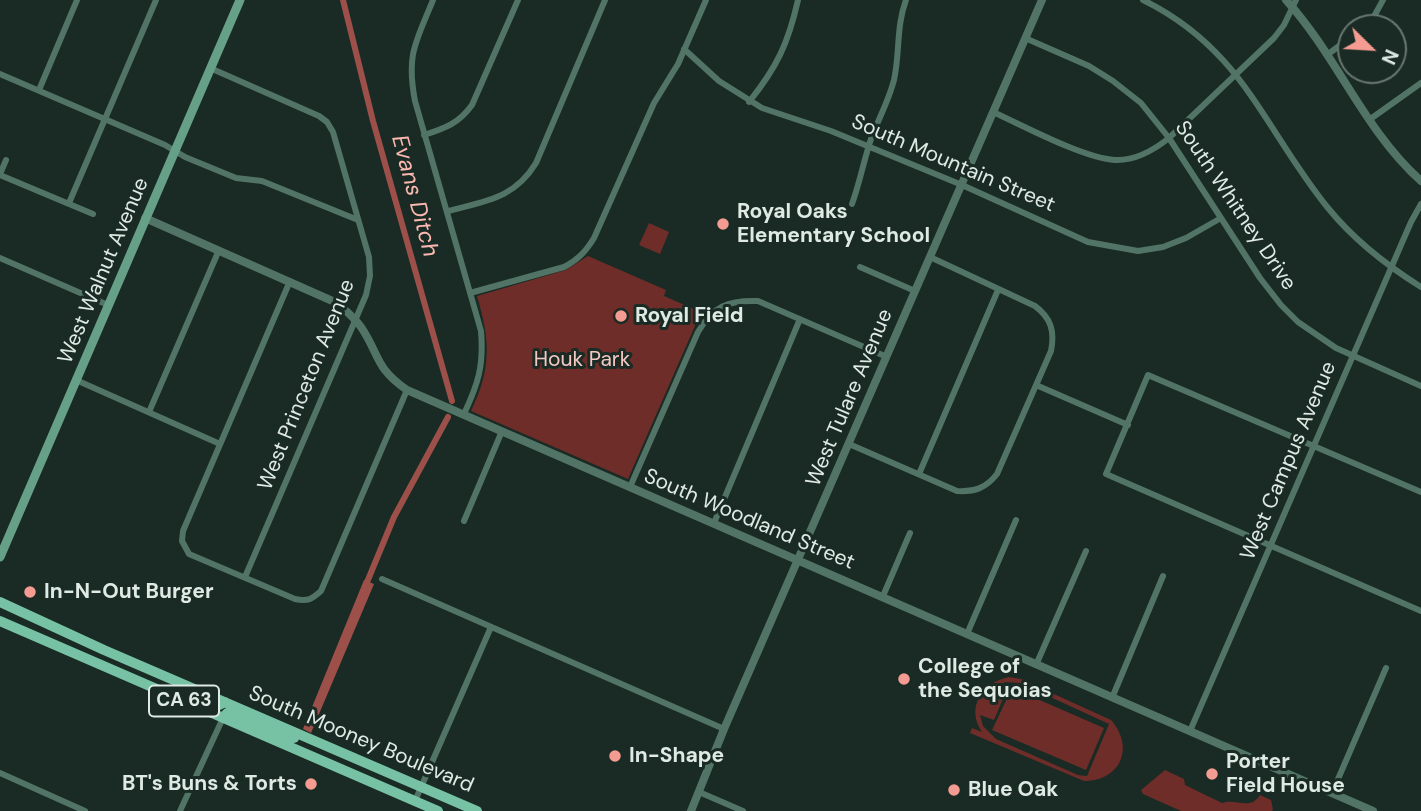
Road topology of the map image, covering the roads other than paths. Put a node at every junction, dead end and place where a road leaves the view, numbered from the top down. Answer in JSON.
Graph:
{"nodes":[{"id":1,"x":78,"y":0,"type":"edge"},
{"id":2,"x":156,"y":0,"type":"edge"},
{"id":3,"x":240,"y":0,"type":"edge"},
{"id":4,"x":433,"y":0,"type":"edge"},
{"id":5,"x":518,"y":0,"type":"edge"},
{"id":6,"x":605,"y":0,"type":"edge"},
{"id":7,"x":706,"y":0,"type":"edge"},
{"id":8,"x":798,"y":0,"type":"edge"},
{"id":9,"x":905,"y":0,"type":"edge"},
{"id":10,"x":1042,"y":0,"type":"edge"},
{"id":11,"x":1143,"y":0,"type":"edge"},
{"id":12,"x":1286,"y":0,"type":"edge"},
{"id":13,"x":1294,"y":4,"type":"edge"},
{"id":14,"x":1025,"y":38,"type":"junction"},
{"id":15,"x":1337,"y":48,"type":"edge"},
{"id":16,"x":684,"y":49,"type":"junction"},
{"id":17,"x":1327,"y":55,"type":"junction"},
{"id":18,"x":211,"y":68,"type":"junction"},
{"id":19,"x":0,"y":74,"type":"edge"},
{"id":20,"x":1236,"y":74,"type":"junction"},
{"id":21,"x":1421,"y":83,"type":"edge"},
{"id":22,"x":39,"y":90,"type":"junction"},
{"id":23,"x":749,"y":102,"type":"junction"},
{"id":24,"x":993,"y":112,"type":"junction"},
{"id":25,"x":105,"y":118,"type":"junction"},
{"id":26,"x":1368,"y":120,"type":"junction"},
{"id":27,"x":424,"y":135,"type":"junction"},
{"id":28,"x":1169,"y":138,"type":"junction"},
{"id":29,"x":869,"y":146,"type":"junction"},
{"id":30,"x":174,"y":151,"type":"junction"},
{"id":31,"x":6,"y":160,"type":"dead end"},
{"id":32,"x":0,"y":174,"type":"edge"},
{"id":33,"x":1421,"y":181,"type":"edge"},
{"id":34,"x":962,"y":185,"type":"junction"},
{"id":35,"x":69,"y":204,"type":"junction"},
{"id":36,"x":852,"y":204,"type":"dead end"},
{"id":37,"x":1421,"y":204,"type":"edge"},
{"id":38,"x":448,"y":211,"type":"junction"},
{"id":39,"x":93,"y":214,"type":"dead end"},
{"id":40,"x":145,"y":218,"type":"junction"},
{"id":41,"x":1221,"y":218,"type":"junction"},
{"id":42,"x":358,"y":220,"type":"junction"},
{"id":43,"x":219,"y":250,"type":"junction"},
{"id":44,"x":930,"y":257,"type":"junction"},
{"id":45,"x":0,"y":258,"type":"edge"},
{"id":46,"x":860,"y":267,"type":"dead end"},
{"id":47,"x":1391,"y":268,"type":"junction"},
{"id":48,"x":289,"y":281,"type":"junction"},
{"id":49,"x":1421,"y":287,"type":"edge"},
{"id":50,"x":998,"y":290,"type":"junction"},
{"id":51,"x":915,"y":291,"type":"junction"},
{"id":52,"x":470,"y":293,"type":"junction"},
{"id":53,"x":108,"y":305,"type":"junction"},
{"id":54,"x":800,"y":319,"type":"junction"},
{"id":55,"x":356,"y":320,"type":"junction"},
{"id":56,"x":1353,"y":356,"type":"junction"},
{"id":57,"x":887,"y":357,"type":"junction"},
{"id":58,"x":76,"y":380,"type":"junction"},
{"id":59,"x":1036,"y":385,"type":"junction"},
{"id":60,"x":1421,"y":386,"type":"edge"},
{"id":61,"x":407,"y":390,"type":"junction"},
{"id":62,"x":149,"y":412,"type":"junction"},
{"id":63,"x":464,"y":414,"type":"junction"},
{"id":64,"x":1128,"y":425,"type":"junction"},
{"id":65,"x":502,"y":431,"type":"junction"},
{"id":66,"x":220,"y":444,"type":"junction"},
{"id":67,"x":849,"y":444,"type":"junction"},
{"id":68,"x":1314,"y":446,"type":"junction"},
{"id":69,"x":919,"y":474,"type":"junction"},
{"id":70,"x":630,"y":487,"type":"junction"},
{"id":71,"x":1421,"y":492,"type":"edge"},
{"id":72,"x":1016,"y":520,"type":"dead end"},
{"id":73,"x":464,"y":521,"type":"dead end"},
{"id":74,"x":714,"y":523,"type":"junction"},
{"id":75,"x":910,"y":533,"type":"dead end"},
{"id":76,"x":1271,"y":546,"type":"junction"},
{"id":77,"x":1086,"y":551,"type":"dead end"},
{"id":78,"x":0,"y":557,"type":"edge"},
{"id":79,"x":799,"y":560,"type":"junction"},
{"id":80,"x":1163,"y":576,"type":"dead end"},
{"id":81,"x":245,"y":578,"type":"junction"},
{"id":82,"x":382,"y":579,"type":"dead end"},
{"id":83,"x":883,"y":597,"type":"junction"},
{"id":84,"x":0,"y":602,"type":"edge"},
{"id":85,"x":1421,"y":611,"type":"edge"},
{"id":86,"x":0,"y":621,"type":"edge"},
{"id":87,"x":491,"y":627,"type":"junction"},
{"id":88,"x":967,"y":634,"type":"junction"},
{"id":89,"x":1037,"y":665,"type":"junction"},
{"id":90,"x":1386,"y":668,"type":"dead end"},
{"id":91,"x":125,"y":675,"type":"junction"},
{"id":92,"x":1112,"y":698,"type":"junction"},
{"id":93,"x":225,"y":702,"type":"junction"},
{"id":94,"x":223,"y":718,"type":"junction"},
{"id":95,"x":724,"y":729,"type":"junction"},
{"id":96,"x":1190,"y":731,"type":"junction"},
{"id":97,"x":335,"y":750,"type":"junction"},
{"id":98,"x":0,"y":774,"type":"edge"},
{"id":99,"x":421,"y":787,"type":"junction"},
{"id":100,"x":699,"y":792,"type":"junction"},
{"id":101,"x":1332,"y":793,"type":"junction"},
{"id":102,"x":415,"y":801,"type":"junction"},
{"id":103,"x":85,"y":811,"type":"edge"},
{"id":104,"x":180,"y":811,"type":"edge"},
{"id":105,"x":438,"y":811,"type":"edge"},
{"id":106,"x":477,"y":811,"type":"edge"},
{"id":107,"x":691,"y":811,"type":"edge"},
{"id":108,"x":743,"y":811,"type":"edge"},
{"id":109,"x":1373,"y":811,"type":"edge"}],
"edges":[{"from":1,"to":22,"type":"street"},
{"from":2,"to":25,"type":"street"},
{"from":3,"to":18,"type":"main road","name":"West Walnut Avenue"},
{"from":4,"to":27,"type":"street"},
{"from":5,"to":27,"type":"street"},
{"from":6,"to":38,"type":"street"},
{"from":7,"to":16,"type":"street"},
{"from":8,"to":23,"type":"street"},
{"from":9,"to":29,"type":"street"},
{"from":10,"to":14,"type":"street","name":"West Tulare Avenue"},
{"from":11,"to":20,"type":"street"},
{"from":12,"to":13,"type":"street"},
{"from":13,"to":17,"type":"street"},
{"from":13,"to":20,"type":"street"},
{"from":14,"to":24,"type":"street","name":"West Tulare Avenue"},
{"from":14,"to":28,"type":"street","name":"South Whitney Drive"},
{"from":15,"to":17,"type":"street"},
{"from":16,"to":23,"type":"street","name":"South Mountain Street"},
{"from":16,"to":52,"type":"street"},
{"from":17,"to":26,"type":"street"},
{"from":18,"to":30,"type":"main road","name":"West Walnut Avenue"},
{"from":18,"to":42,"type":"street","name":"West Princeton Avenue"},
{"from":19,"to":22,"type":"street"},
{"from":20,"to":28,"type":"street"},
{"from":20,"to":47,"type":"street"},
{"from":21,"to":26,"type":"street"},
{"from":22,"to":25,"type":"street"},
{"from":23,"to":29,"type":"street","name":"South Mountain Street"},
{"from":24,"to":28,"type":"street"},
{"from":24,"to":34,"type":"street","name":"West Tulare Avenue"},
{"from":25,"to":30,"type":"street"},
{"from":25,"to":35,"type":"street"},
{"from":26,"to":33,"type":"street"},
{"from":27,"to":38,"type":"street"},
{"from":28,"to":41,"type":"street","name":"South Whitney Drive"},
{"from":29,"to":34,"type":"street","name":"South Mountain Street"},
{"from":29,"to":36,"type":"street"},
{"from":30,"to":40,"type":"main road","name":"West Walnut Avenue"},
{"from":30,"to":42,"type":"street"},
{"from":31,"to":32,"type":"street"},
{"from":32,"to":35,"type":"street"},
{"from":34,"to":41,"type":"street","name":"South Mountain Street"},
{"from":34,"to":44,"type":"street","name":"West Tulare Avenue"},
{"from":35,"to":39,"type":"street"},
{"from":37,"to":47,"type":"street","name":"West Campus Avenue"},
{"from":38,"to":52,"type":"street"},
{"from":40,"to":43,"type":"street","name":"South Woodland Street"},
{"from":40,"to":53,"type":"main road","name":"West Walnut Avenue"},
{"from":41,"to":56,"type":"street","name":"South Whitney Drive"},
{"from":42,"to":55,"type":"street","name":"West Princeton Avenue"},
{"from":43,"to":48,"type":"street","name":"South Woodland Street"},
{"from":43,"to":62,"type":"street"},
{"from":44,"to":50,"type":"street"},
{"from":44,"to":51,"type":"street","name":"West Tulare Avenue"},
{"from":45,"to":53,"type":"street"},
{"from":46,"to":51,"type":"street"},
{"from":47,"to":49,"type":"street"},
{"from":47,"to":56,"type":"street","name":"West Campus Avenue"},
{"from":48,"to":55,"type":"street","name":"South Woodland Street"},
{"from":48,"to":66,"type":"street"},
{"from":50,"to":59,"type":"street"},
{"from":50,"to":69,"type":"street"},
{"from":51,"to":57,"type":"street","name":"West Tulare Avenue"},
{"from":52,"to":63,"type":"street"},
{"from":53,"to":58,"type":"main road","name":"West Walnut Avenue"},
{"from":54,"to":57,"type":"street"},
{"from":54,"to":70,"type":"street"},
{"from":54,"to":74,"type":"street"},
{"from":55,"to":61,"type":"street","name":"South Woodland Street"},
{"from":55,"to":81,"type":"street","name":"West Princeton Avenue"},
{"from":56,"to":60,"type":"street","name":"South Whitney Drive"},
{"from":56,"to":68,"type":"street","name":"West Campus Avenue"},
{"from":57,"to":67,"type":"street","name":"West Tulare Avenue"},
{"from":58,"to":62,"type":"street"},
{"from":58,"to":78,"type":"main road","name":"West Walnut Avenue"},
{"from":59,"to":64,"type":"street"},
{"from":59,"to":69,"type":"street"},
{"from":61,"to":63,"type":"street","name":"South Woodland Street"},
{"from":61,"to":81,"type":"street"},
{"from":62,"to":66,"type":"street"},
{"from":63,"to":65,"type":"street","name":"South Woodland Street"},
{"from":64,"to":68,"type":"street"},
{"from":64,"to":76,"type":"street"},
{"from":65,"to":70,"type":"street","name":"South Woodland Street"},
{"from":65,"to":73,"type":"street"},
{"from":66,"to":81,"type":"street"},
{"from":67,"to":69,"type":"street"},
{"from":67,"to":79,"type":"street","name":"West Tulare Avenue"},
{"from":68,"to":71,"type":"street"},
{"from":68,"to":76,"type":"street","name":"West Campus Avenue"},
{"from":70,"to":74,"type":"street","name":"South Woodland Street"},
{"from":72,"to":88,"type":"street"},
{"from":74,"to":79,"type":"street","name":"South Woodland Street"},
{"from":75,"to":83,"type":"street"},
{"from":76,"to":85,"type":"street"},
{"from":76,"to":96,"type":"street","name":"West Campus Avenue"},
{"from":77,"to":89,"type":"street"},
{"from":79,"to":83,"type":"street","name":"South Woodland Street"},
{"from":79,"to":95,"type":"street","name":"West Tulare Avenue"},
{"from":80,"to":92,"type":"street"},
{"from":82,"to":87,"type":"street"},
{"from":83,"to":88,"type":"street","name":"South Woodland Street"},
{"from":84,"to":93,"type":"main road","name":"South Mooney Boulevard","number":"CA 63"},
{"from":86,"to":91,"type":"main road","name":"South Mooney Boulevard","number":"CA 63"},
{"from":87,"to":95,"type":"street"},
{"from":87,"to":99,"type":"street"},
{"from":88,"to":89,"type":"street","name":"South Woodland Street"},
{"from":89,"to":92,"type":"street","name":"South Woodland Street"},
{"from":90,"to":101,"type":"street"},
{"from":91,"to":93,"type":"main road"},
{"from":91,"to":94,"type":"main road","name":"South Mooney Boulevard","number":"CA 63"},
{"from":92,"to":96,"type":"street","name":"South Woodland Street"},
{"from":93,"to":97,"type":"main road","name":"South Mooney Boulevard","number":"CA 63"},
{"from":94,"to":97,"type":"main road"},
{"from":94,"to":102,"type":"main road","name":"South Mooney Boulevard","number":"CA 63"},
{"from":94,"to":104,"type":"street"},
{"from":95,"to":100,"type":"street","name":"West Tulare Avenue"},
{"from":96,"to":101,"type":"street","name":"South Woodland Street"},
{"from":97,"to":99,"type":"main road","name":"South Mooney Boulevard","number":"CA 63"},
{"from":98,"to":103,"type":"street"},
{"from":99,"to":102,"type":"street"},
{"from":99,"to":106,"type":"main road","name":"South Mooney Boulevard","number":"CA 63"},
{"from":100,"to":107,"type":"street","name":"West Tulare Avenue"},
{"from":100,"to":108,"type":"street"},
{"from":101,"to":109,"type":"street","name":"South Woodland Street"},
{"from":102,"to":105,"type":"main road","name":"South Mooney Boulevard","number":"CA 63"}]}
